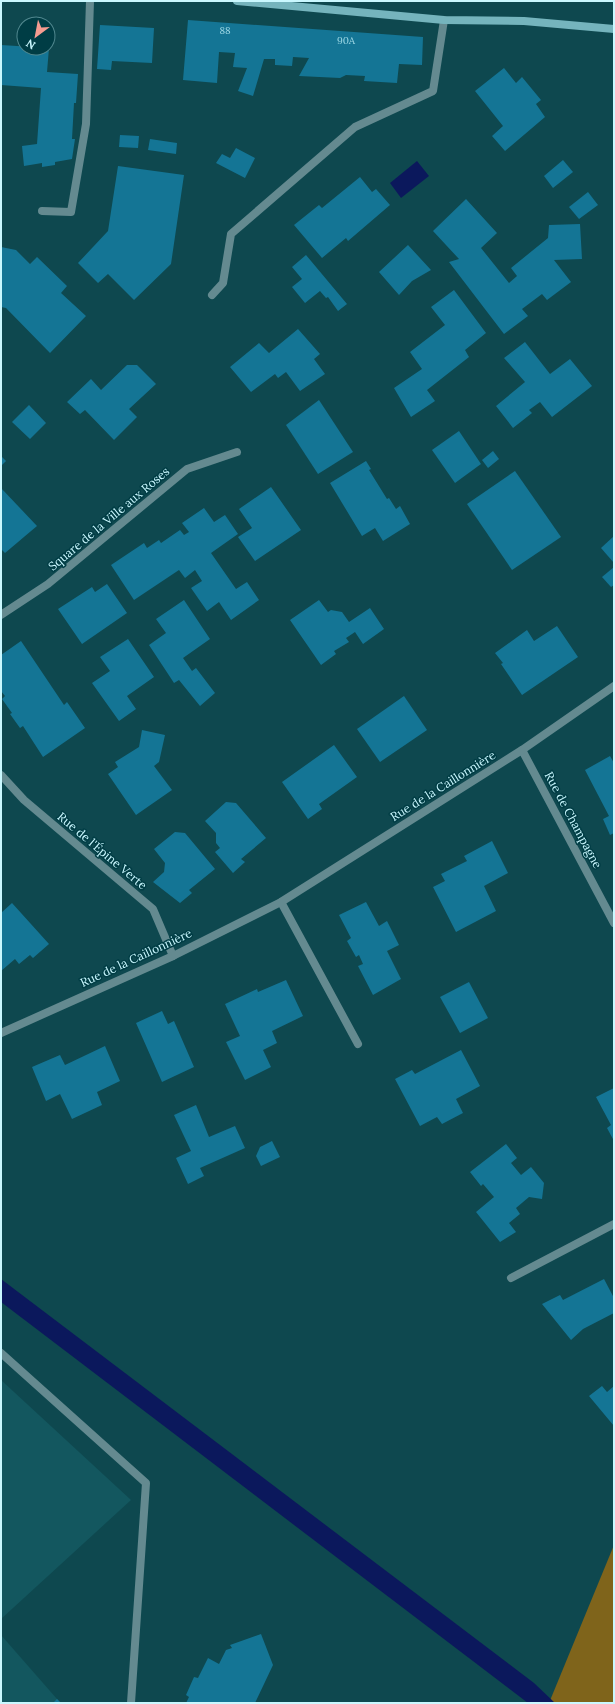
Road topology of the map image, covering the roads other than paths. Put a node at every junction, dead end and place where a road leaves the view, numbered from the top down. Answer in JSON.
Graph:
{"nodes":[{"id":1,"x":90,"y":1,"type":"edge"},
{"id":2,"x":237,"y":1,"type":"edge"},
{"id":3,"x":444,"y":20,"type":"junction"},
{"id":4,"x":614,"y":29,"type":"edge"},
{"id":5,"x":42,"y":211,"type":"dead end"},
{"id":6,"x":212,"y":295,"type":"dead end"},
{"id":7,"x":237,"y":452,"type":"dead end"},
{"id":8,"x":1,"y":615,"type":"edge"},
{"id":9,"x":614,"y":686,"type":"edge"},
{"id":10,"x":522,"y":750,"type":"junction"},
{"id":11,"x":1,"y":775,"type":"edge"},
{"id":12,"x":281,"y":902,"type":"junction"},
{"id":13,"x":614,"y":923,"type":"edge"},
{"id":14,"x":173,"y":956,"type":"junction"},
{"id":15,"x":1,"y":1033,"type":"edge"},
{"id":16,"x":358,"y":1044,"type":"dead end"},
{"id":17,"x":614,"y":1224,"type":"edge"},
{"id":18,"x":511,"y":1278,"type":"dead end"},
{"id":19,"x":1,"y":1354,"type":"edge"},
{"id":20,"x":131,"y":1703,"type":"edge"}],
"edges":[{"from":1,"to":5,"type":"street"},
{"from":2,"to":3,"type":"main road"},
{"from":3,"to":4,"type":"main road"},
{"from":3,"to":6,"type":"street"},
{"from":7,"to":8,"type":"street","name":"Square de la Ville aux Roses"},
{"from":9,"to":10,"type":"street","name":"Rue de la Caillonnière"},
{"from":10,"to":12,"type":"street","name":"Rue de la Caillonnière"},
{"from":10,"to":13,"type":"street","name":"Rue de Champagne"},
{"from":11,"to":14,"type":"street","name":"Rue de l'Épine Verte"},
{"from":12,"to":14,"type":"street","name":"Rue de la Caillonnière"},
{"from":12,"to":16,"type":"street"},
{"from":14,"to":15,"type":"street","name":"Rue de la Caillonnière"},
{"from":17,"to":18,"type":"street"},
{"from":19,"to":20,"type":"street"}]}
